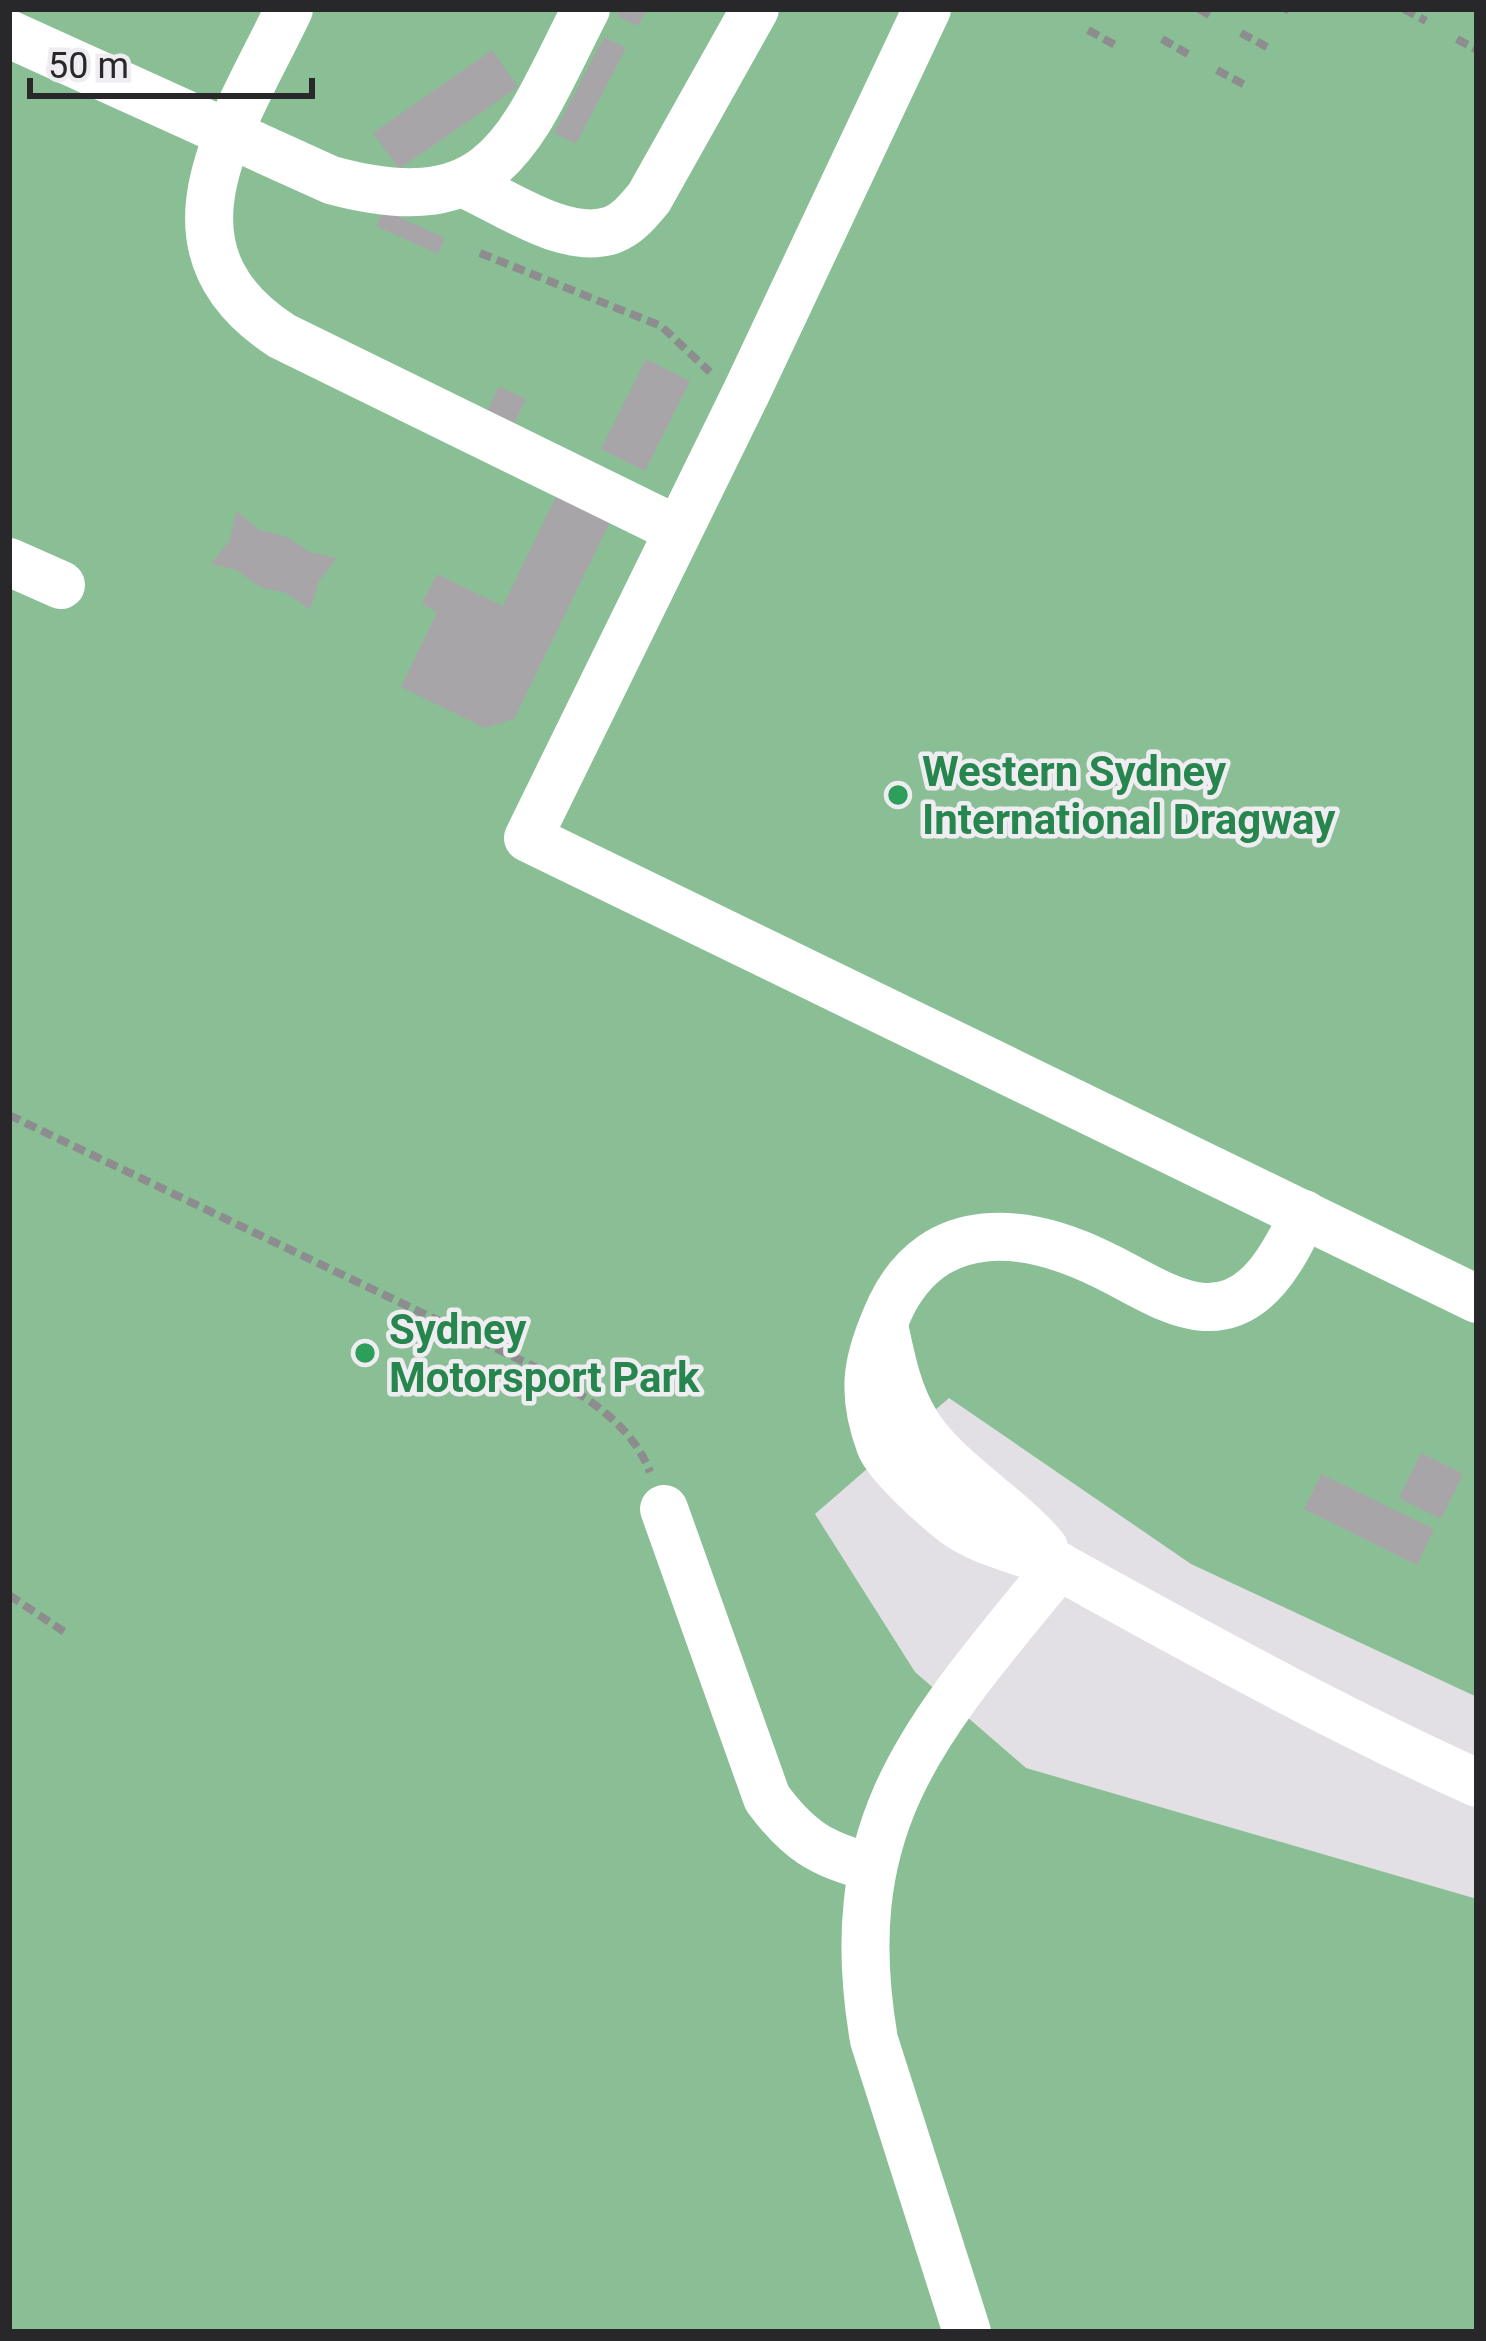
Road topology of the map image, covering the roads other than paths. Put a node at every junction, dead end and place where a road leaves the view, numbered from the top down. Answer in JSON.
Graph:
{"nodes":[{"id":1,"x":289,"y":9,"type":"edge"},
{"id":2,"x":586,"y":9,"type":"edge"},
{"id":3,"x":755,"y":9,"type":"edge"},
{"id":4,"x":927,"y":9,"type":"edge"},
{"id":5,"x":9,"y":34,"type":"edge"},
{"id":6,"x":465,"y":184,"type":"junction"},
{"id":7,"x":678,"y":530,"type":"junction"},
{"id":8,"x":9,"y":562,"type":"edge"},
{"id":9,"x":61,"y":585,"type":"dead end"},
{"id":10,"x":1304,"y":1214,"type":"junction"},
{"id":11,"x":1477,"y":1299,"type":"edge"},
{"id":12,"x":664,"y":1509,"type":"road end"},
{"id":13,"x":1059,"y":1566,"type":"junction"},
{"id":14,"x":1477,"y":1783,"type":"edge"},
{"id":15,"x":871,"y":1867,"type":"junction"},
{"id":16,"x":967,"y":2332,"type":"edge"}],
"edges":[{"from":1,"to":7,"type":"street"},
{"from":2,"to":6,"type":"street"},
{"from":3,"to":6,"type":"street"},
{"from":4,"to":7,"type":"street"},
{"from":5,"to":6,"type":"street"},
{"from":7,"to":10,"type":"street"},
{"from":8,"to":9,"type":"street"},
{"from":10,"to":11,"type":"street"},
{"from":10,"to":13,"type":"street"},
{"from":12,"to":15,"type":"street"},
{"from":13,"to":14,"type":"street"},
{"from":13,"to":15,"type":"street"},
{"from":15,"to":16,"type":"street"}]}
